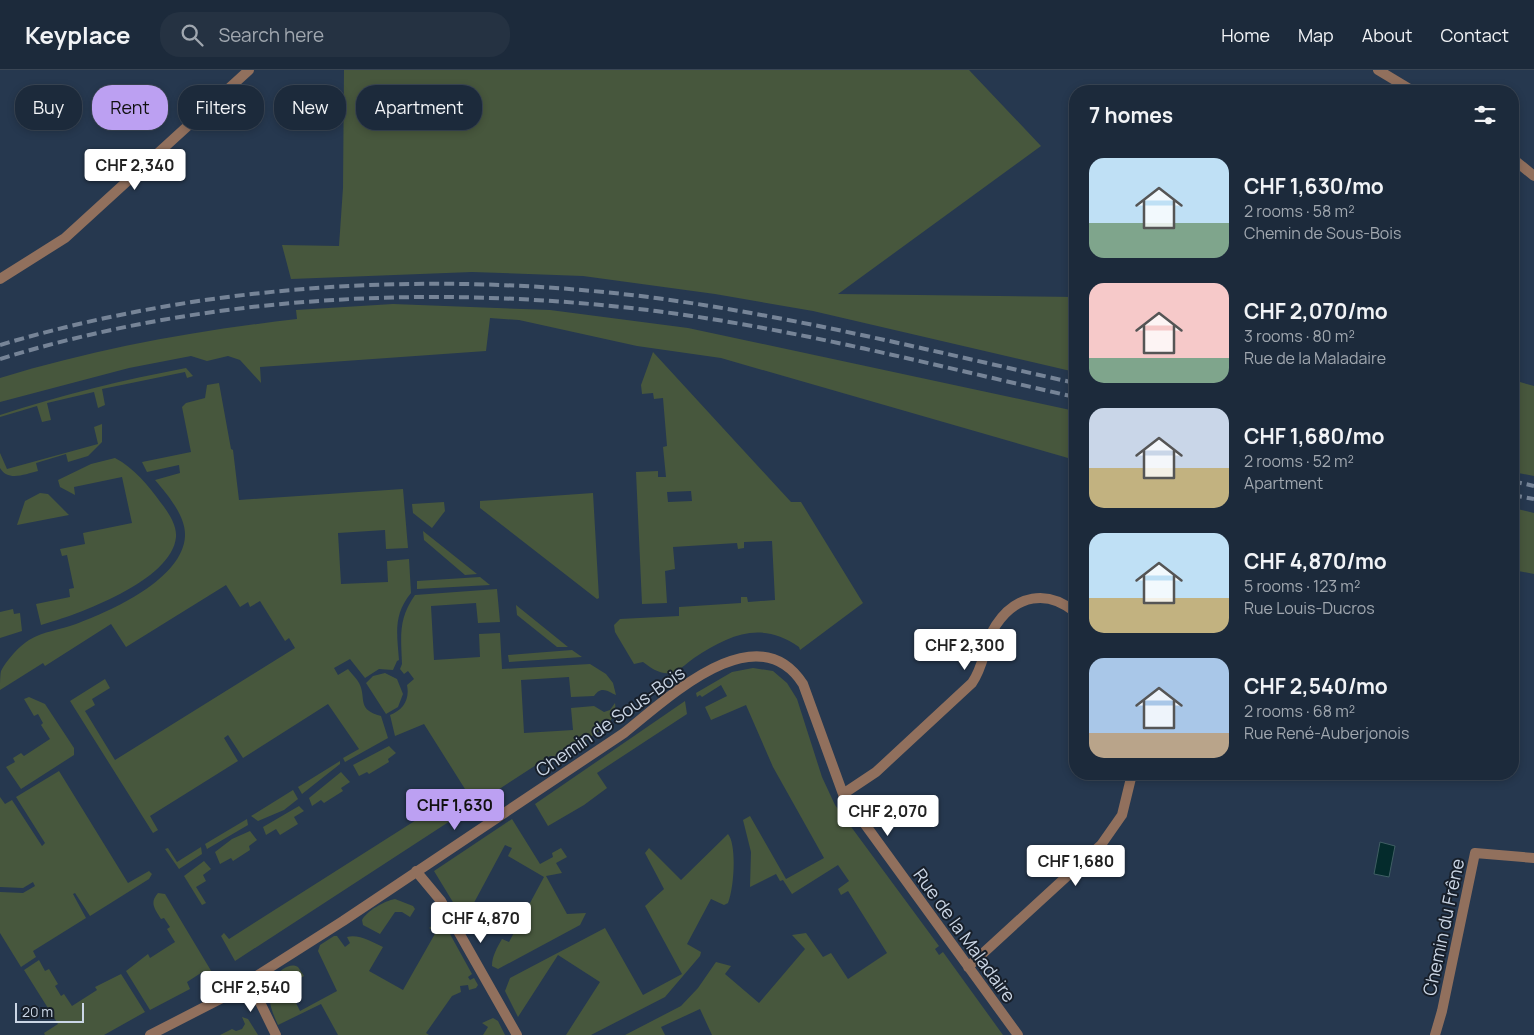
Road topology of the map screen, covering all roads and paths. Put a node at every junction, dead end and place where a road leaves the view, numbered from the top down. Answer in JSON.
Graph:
{"nodes":[{"id":1,"x":249,"y":70,"type":"edge"},
{"id":2,"x":1378,"y":70,"type":"edge"},
{"id":3,"x":1403,"y":85,"type":"edge"},
{"id":4,"x":1519,"y":164,"type":"edge"},
{"id":5,"x":1534,"y":176,"type":"edge"},
{"id":6,"x":0,"y":279,"type":"edge"},
{"id":7,"x":1069,"y":607,"type":"edge"},
{"id":8,"x":765,"y":656,"type":"joint"},
{"id":9,"x":1131,"y":780,"type":"edge"},
{"id":10,"x":843,"y":794,"type":"junction"},
{"id":11,"x":1534,"y":858,"type":"edge"},
{"id":12,"x":416,"y":871,"type":"junction"},
{"id":13,"x":968,"y":967,"type":"junction"},
{"id":14,"x":249,"y":980,"type":"junction"},
{"id":15,"x":150,"y":1035,"type":"edge"},
{"id":16,"x":276,"y":1035,"type":"edge"},
{"id":17,"x":517,"y":1035,"type":"edge"},
{"id":18,"x":1018,"y":1035,"type":"edge"},
{"id":19,"x":1435,"y":1035,"type":"edge"}],
"edges":[{"from":1,"to":6,"type":"street"},
{"from":2,"to":3,"type":"street"},
{"from":4,"to":5,"type":"street"},
{"from":7,"to":10,"type":"street"},
{"from":8,"to":10,"type":"street","name":"Rue de la Maladaire"},
{"from":8,"to":12,"type":"street","name":"Chemin de Sous-Bois"},
{"from":9,"to":13,"type":"street"},
{"from":10,"to":13,"type":"street","name":"Rue de la Maladaire"},
{"from":11,"to":19,"type":"street","name":"Chemin du Frêne"},
{"from":12,"to":14,"type":"street","name":"Chemin de Sous-Bois"},
{"from":12,"to":17,"type":"street"},
{"from":13,"to":18,"type":"street","name":"Rue de la Maladaire"},
{"from":14,"to":15,"type":"street","name":"Chemin de Sous-Bois"},
{"from":14,"to":16,"type":"street"}]}
